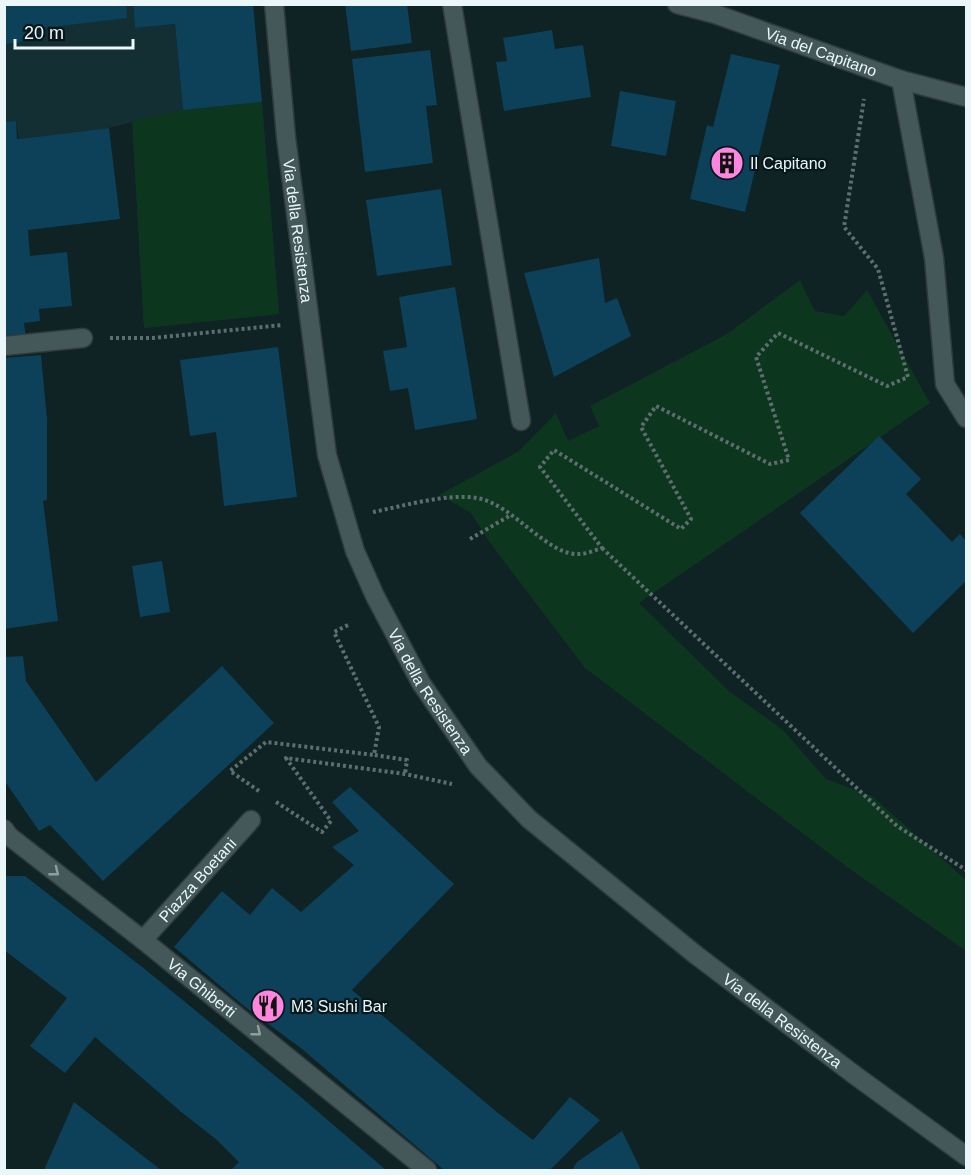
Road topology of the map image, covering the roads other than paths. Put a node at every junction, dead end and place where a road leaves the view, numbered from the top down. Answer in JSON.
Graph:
{"nodes":[{"id":1,"x":274,"y":4,"type":"edge"},
{"id":2,"x":452,"y":4,"type":"edge"},
{"id":3,"x":677,"y":4,"type":"edge"},
{"id":4,"x":901,"y":80,"type":"junction"},
{"id":5,"x":966,"y":97,"type":"edge"},
{"id":6,"x":83,"y":338,"type":"road end"},
{"id":7,"x":4,"y":346,"type":"edge"},
{"id":8,"x":966,"y":418,"type":"edge"},
{"id":9,"x":521,"y":421,"type":"dead end"},
{"id":10,"x":251,"y":820,"type":"dead end"},
{"id":11,"x":6,"y":834,"type":"edge"},
{"id":12,"x":143,"y":940,"type":"junction"},
{"id":13,"x":966,"y":1156,"type":"edge"},
{"id":14,"x":427,"y":1170,"type":"edge"}],
"edges":[{"from":1,"to":13,"type":"street","name":"Via della Resistenza"},
{"from":2,"to":9,"type":"street"},
{"from":3,"to":4,"type":"street","name":"Via del Capitano"},
{"from":4,"to":5,"type":"street","name":"Via del Capitano"},
{"from":4,"to":8,"type":"street"},
{"from":6,"to":7,"type":"street"},
{"from":10,"to":12,"type":"street","name":"Piazza Boetani"},
{"from":11,"to":12,"type":"street","name":"Via Ghiberti","one_way":true},
{"from":12,"to":14,"type":"street","name":"Via Ghiberti","one_way":true}]}
